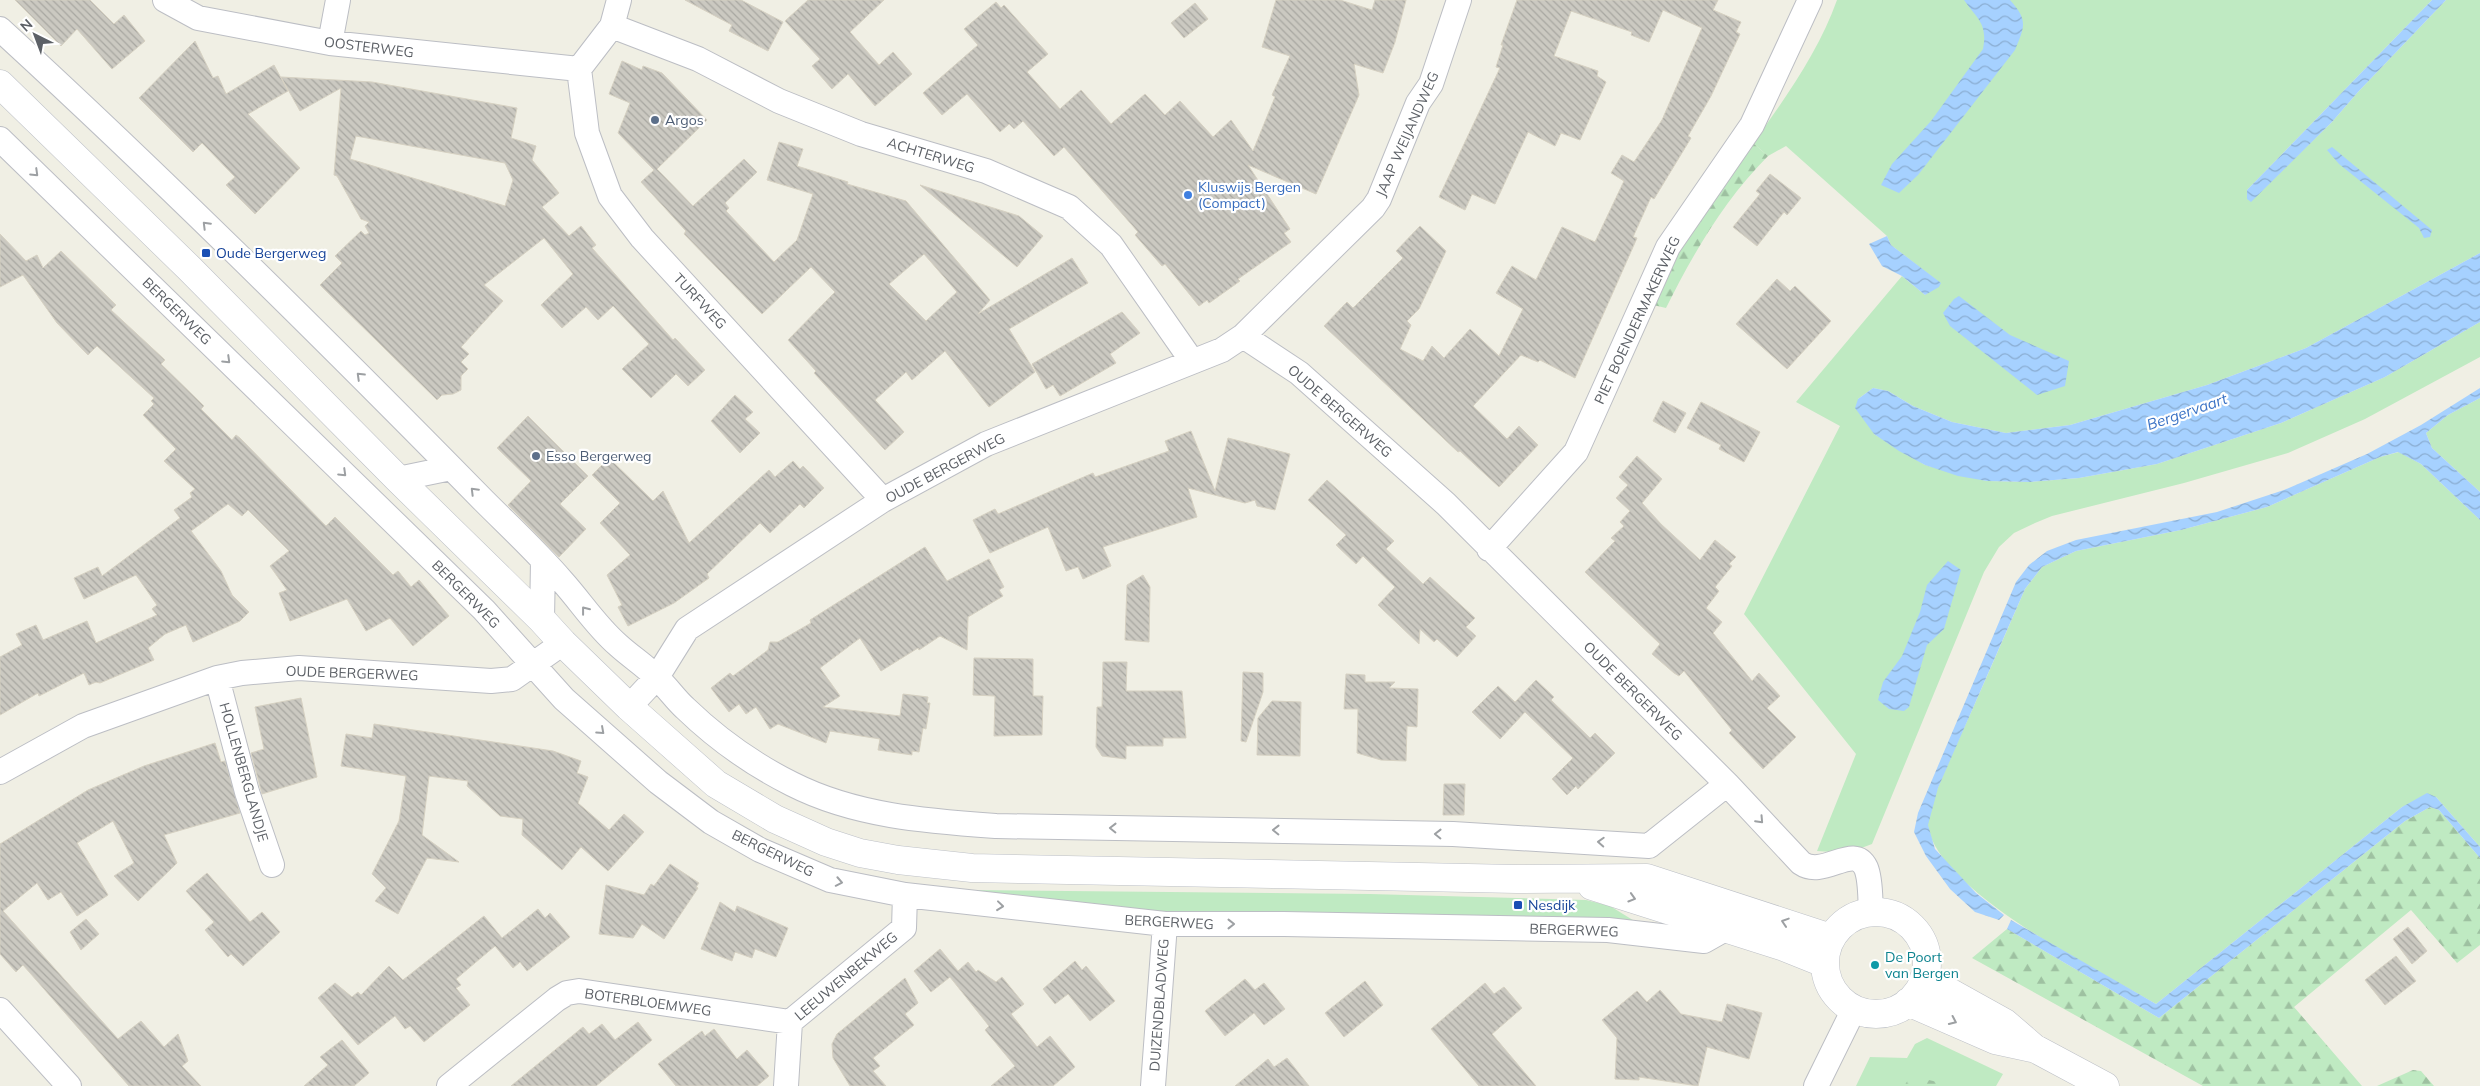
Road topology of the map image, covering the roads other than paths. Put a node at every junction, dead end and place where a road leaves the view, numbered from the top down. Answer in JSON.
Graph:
{"nodes":[{"id":1,"x":165,"y":0,"type":"edge"},
{"id":2,"x":338,"y":0,"type":"edge"},
{"id":3,"x":619,"y":0,"type":"edge"},
{"id":4,"x":1459,"y":0,"type":"edge"},
{"id":5,"x":1810,"y":0,"type":"edge"},
{"id":6,"x":612,"y":26,"type":"junction"},
{"id":7,"x":0,"y":29,"type":"edge"},
{"id":8,"x":330,"y":43,"type":"junction"},
{"id":9,"x":579,"y":69,"type":"junction"},
{"id":10,"x":0,"y":84,"type":"edge"},
{"id":11,"x":0,"y":139,"type":"edge"},
{"id":12,"x":1243,"y":336,"type":"junction"},
{"id":13,"x":1192,"y":361,"type":"junction"},
{"id":14,"x":451,"y":468,"type":"junction"},
{"id":15,"x":398,"y":479,"type":"junction"},
{"id":16,"x":883,"y":500,"type":"junction"},
{"id":17,"x":1489,"y":549,"type":"junction"},
{"id":18,"x":543,"y":561,"type":"junction"},
{"id":19,"x":542,"y":620,"type":"junction"},
{"id":20,"x":563,"y":644,"type":"junction"},
{"id":21,"x":533,"y":665,"type":"junction"},
{"id":22,"x":657,"y":677,"type":"junction"},
{"id":23,"x":217,"y":678,"type":"junction"},
{"id":24,"x":629,"y":707,"type":"junction"},
{"id":25,"x":0,"y":772,"type":"edge"},
{"id":26,"x":1726,"y":784,"type":"junction"},
{"id":27,"x":272,"y":865,"type":"dead end"},
{"id":28,"x":1569,"y":880,"type":"junction"},
{"id":29,"x":906,"y":895,"type":"junction"},
{"id":30,"x":1871,"y":912,"type":"junction"},
{"id":31,"x":1165,"y":924,"type":"junction"},
{"id":32,"x":1726,"y":928,"type":"junction"},
{"id":33,"x":1828,"y":951,"type":"junction"},
{"id":34,"x":1924,"y":978,"type":"junction"},
{"id":35,"x":1908,"y":1002,"type":"junction"},
{"id":36,"x":1854,"y":1009,"type":"junction"},
{"id":37,"x":0,"y":1010,"type":"edge"},
{"id":38,"x":790,"y":1022,"type":"junction"},
{"id":39,"x":2034,"y":1048,"type":"junction"},
{"id":40,"x":68,"y":1086,"type":"edge"},
{"id":41,"x":449,"y":1086,"type":"edge"},
{"id":42,"x":786,"y":1086,"type":"edge"},
{"id":43,"x":1153,"y":1086,"type":"edge"},
{"id":44,"x":1816,"y":1086,"type":"edge"},
{"id":45,"x":2105,"y":1086,"type":"edge"}],
"edges":[{"from":1,"to":8,"type":"street","name":"OOSTERWEG"},
{"from":2,"to":8,"type":"street"},
{"from":3,"to":6,"type":"street"},
{"from":4,"to":12,"type":"street","name":"JAAP WEIJANDWEG"},
{"from":5,"to":17,"type":"street","name":"PIET BOENDERMAKERWEG"},
{"from":6,"to":9,"type":"street"},
{"from":6,"to":13,"type":"street","name":"ACHTERWEG"},
{"from":14,"to":7,"type":"street","one_way":true},
{"from":8,"to":9,"type":"street","name":"OOSTERWEG"},
{"from":9,"to":16,"type":"street","name":"TURFWEG"},
{"from":10,"to":15,"type":"main road"},
{"from":11,"to":21,"type":"street","name":"BERGERWEG","one_way":true},
{"from":12,"to":13,"type":"street","name":"OUDE BERGERWEG"},
{"from":12,"to":17,"type":"street","name":"OUDE BERGERWEG"},
{"from":13,"to":16,"type":"street","name":"OUDE BERGERWEG"},
{"from":14,"to":15,"type":"street"},
{"from":18,"to":14,"type":"street","one_way":true},
{"from":15,"to":19,"type":"main road"},
{"from":16,"to":22,"type":"street","name":"OUDE BERGERWEG"},
{"from":17,"to":26,"type":"street","name":"OUDE BERGERWEG"},
{"from":18,"to":19,"type":"street"},
{"from":22,"to":18,"type":"street","one_way":true},
{"from":19,"to":20,"type":"main road"},
{"from":20,"to":21,"type":"street","name":"OUDE BERGERWEG"},
{"from":20,"to":24,"type":"main road"},
{"from":21,"to":23,"type":"street","name":"OUDE BERGERWEG"},
{"from":21,"to":29,"type":"street","name":"BERGERWEG","one_way":true},
{"from":22,"to":24,"type":"street","name":"OUDE BERGERWEG"},
{"from":26,"to":22,"type":"street","one_way":true},
{"from":23,"to":25,"type":"street","name":"OUDE BERGERWEG"},
{"from":23,"to":27,"type":"street","name":"HOLLENBERGLANDJE"},
{"from":24,"to":28,"type":"main road"},
{"from":26,"to":30,"type":"street","name":"OUDE BERGERWEG","one_way":true},
{"from":28,"to":32,"type":"main road","one_way":true},
{"from":33,"to":28,"type":"main road","one_way":true},
{"from":29,"to":31,"type":"street","name":"BERGERWEG","one_way":true},
{"from":29,"to":38,"type":"street","name":"LEEUWENBEKWEG"},
{"from":30,"to":33,"type":"main road"},
{"from":30,"to":34,"type":"main road"},
{"from":31,"to":32,"type":"street","name":"BERGERWEG","one_way":true},
{"from":31,"to":43,"type":"street","name":"DUIZENDBLADWEG"},
{"from":32,"to":33,"type":"main road"},
{"from":33,"to":36,"type":"main road"},
{"from":34,"to":35,"type":"main road"},
{"from":34,"to":39,"type":"main road"},
{"from":35,"to":36,"type":"main road"},
{"from":35,"to":39,"type":"main road","one_way":true},
{"from":36,"to":44,"type":"street"},
{"from":37,"to":40,"type":"street"},
{"from":38,"to":41,"type":"street","name":"BOTERBLOEMWEG"},
{"from":38,"to":42,"type":"street","name":"LEEUWENBEKWEG"},
{"from":39,"to":45,"type":"main road"}]}
